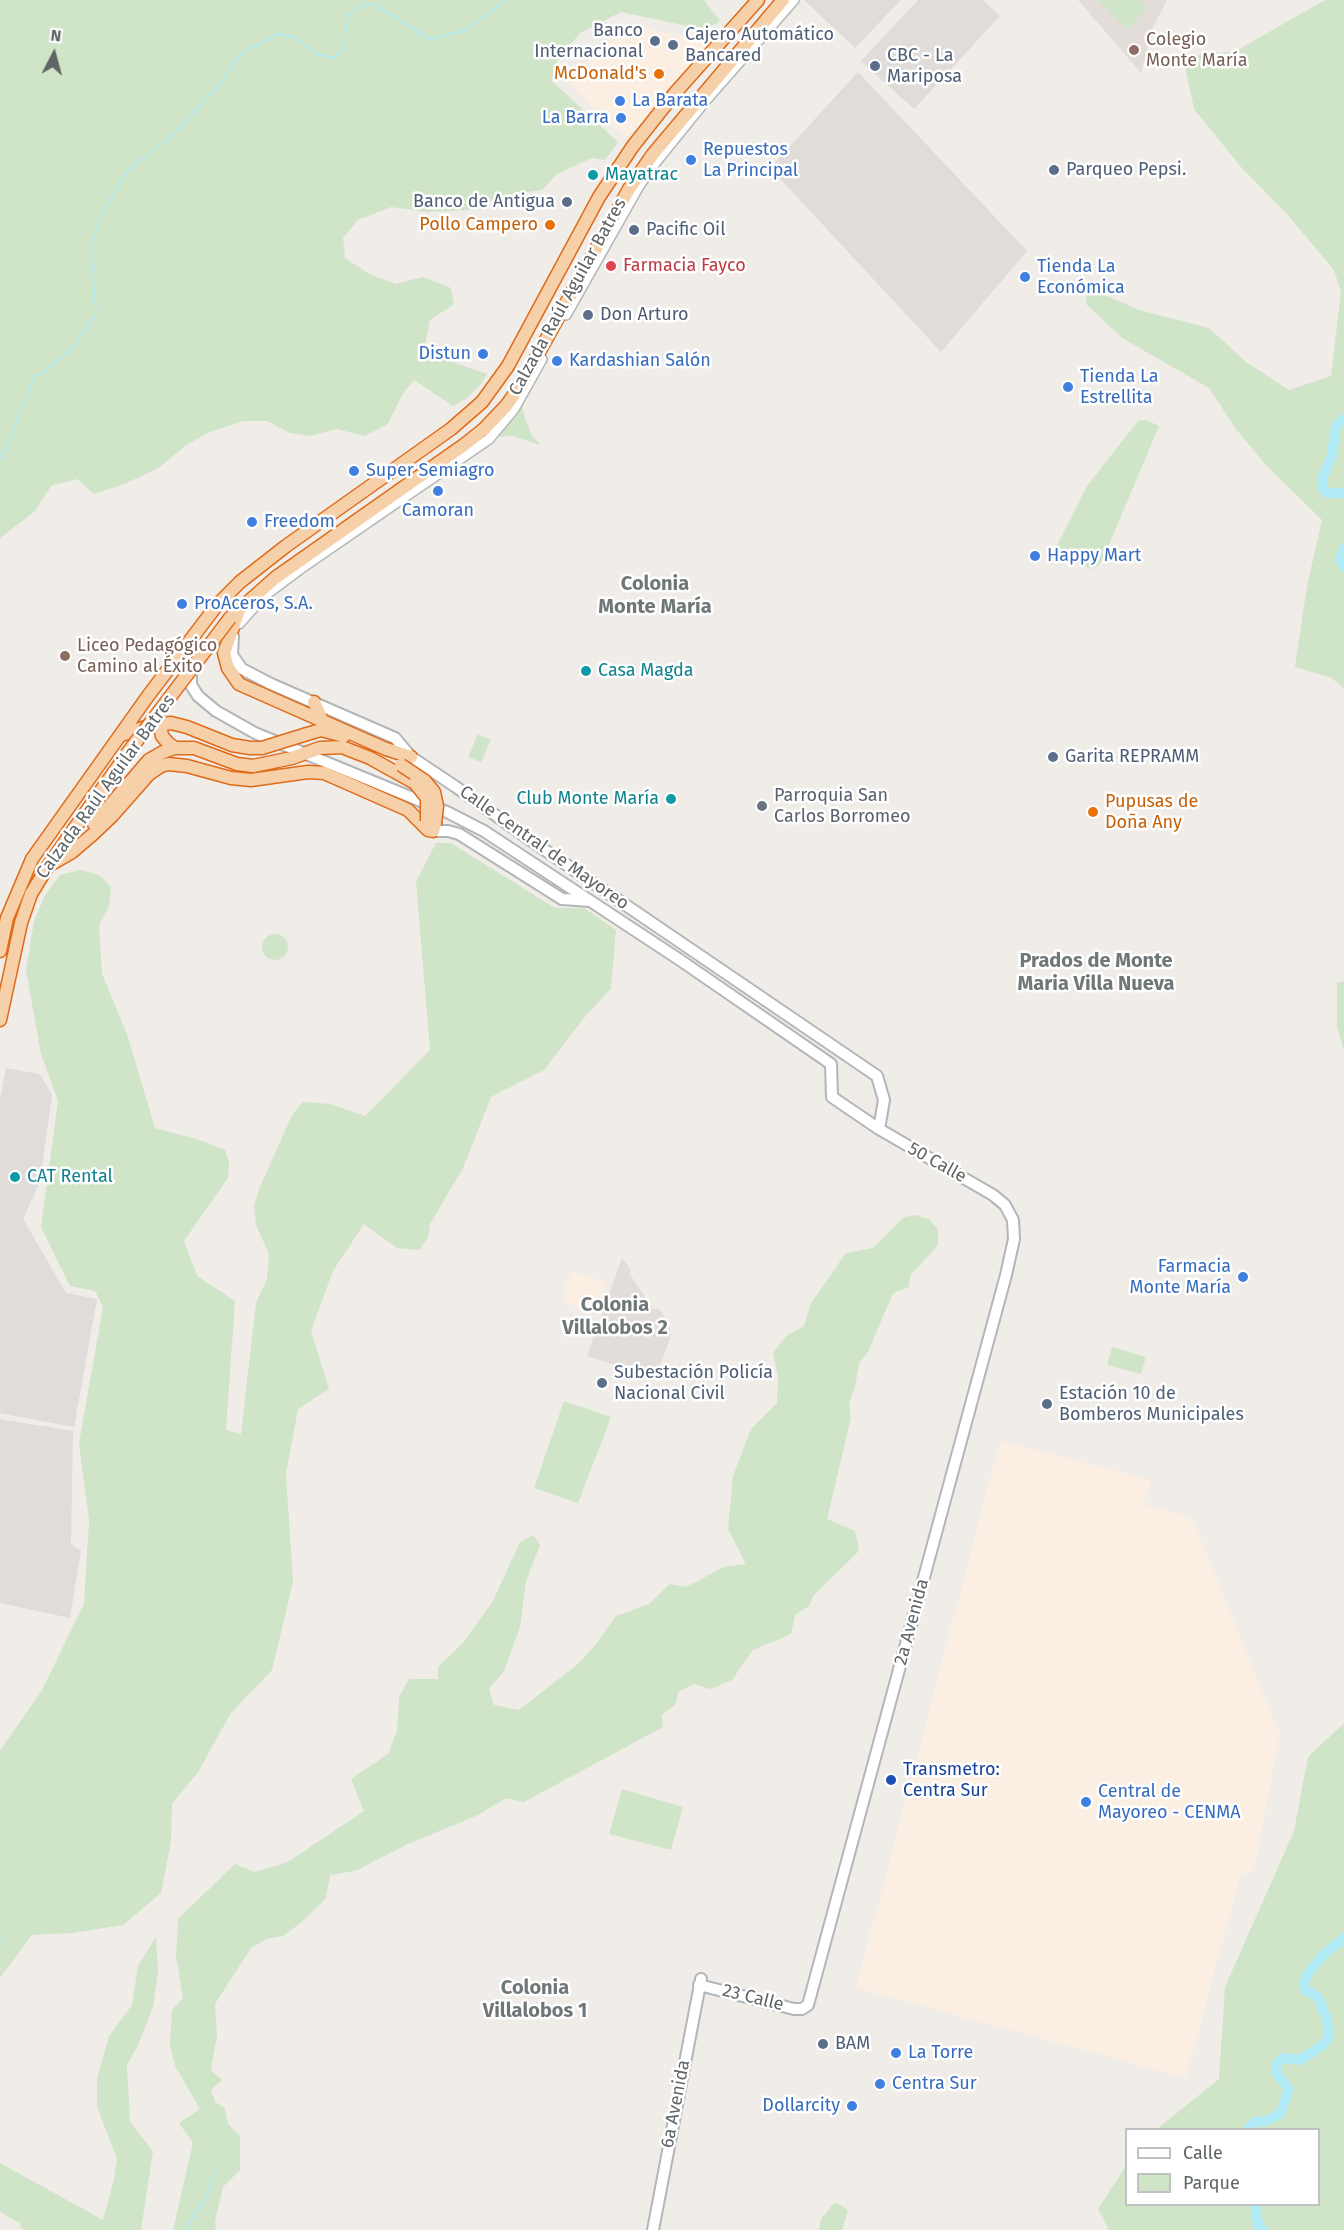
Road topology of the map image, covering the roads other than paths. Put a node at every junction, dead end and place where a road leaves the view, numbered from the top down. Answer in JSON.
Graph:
{"nodes":[{"id":1,"x":758,"y":0,"type":"edge"},
{"id":2,"x":783,"y":0,"type":"edge"},
{"id":3,"x":794,"y":0,"type":"edge"},
{"id":4,"x":707,"y":99,"type":"junction"},
{"id":5,"x":677,"y":124,"type":"junction"},
{"id":6,"x":464,"y":445,"type":"junction"},
{"id":7,"x":481,"y":445,"type":"junction"},
{"id":8,"x":234,"y":624,"type":"junction"},
{"id":9,"x":196,"y":631,"type":"junction"},
{"id":10,"x":314,"y":702,"type":"junction"},
{"id":11,"x":322,"y":720,"type":"junction"},
{"id":12,"x":163,"y":723,"type":"junction"},
{"id":13,"x":121,"y":735,"type":"junction"},
{"id":14,"x":360,"y":737,"type":"junction"},
{"id":15,"x":175,"y":748,"type":"junction"},
{"id":16,"x":308,"y":753,"type":"junction"},
{"id":17,"x":406,"y":761,"type":"junction"},
{"id":18,"x":430,"y":825,"type":"junction"},
{"id":19,"x":51,"y":863,"type":"junction"},
{"id":20,"x":590,"y":901,"type":"junction"},
{"id":21,"x":0,"y":951,"type":"edge"},
{"id":22,"x":0,"y":1020,"type":"edge"},
{"id":23,"x":832,"y":1097,"type":"joint"},
{"id":24,"x":879,"y":1129,"type":"junction"},
{"id":25,"x":1013,"y":1246,"type":"joint"},
{"id":26,"x":699,"y":1982,"type":"joint"},
{"id":27,"x":808,"y":2003,"type":"joint"},
{"id":28,"x":652,"y":2230,"type":"edge"}],
"edges":[{"from":1,"to":9,"type":"highway","name":"Calzada Raúl Aguilar Batres"},
{"from":2,"to":5,"type":"highway","name":"Calzada Raúl Aguilar Batres"},
{"from":3,"to":4,"type":"street"},
{"from":4,"to":5,"type":"highway"},
{"from":4,"to":7,"type":"street"},
{"from":5,"to":6,"type":"highway","name":"Calzada Raúl Aguilar Batres"},
{"from":6,"to":7,"type":"highway"},
{"from":6,"to":8,"type":"highway","name":"Calzada Raúl Aguilar Batres"},
{"from":7,"to":8,"type":"street"},
{"from":8,"to":10,"type":"main road","name":"Calle Central de Mayoreo"},
{"from":8,"to":11,"type":"highway"},
{"from":8,"to":19,"type":"highway","name":"Calzada Raúl Aguilar Batres","bridge":true},
{"from":9,"to":13,"type":"highway","name":"Calzada Raúl Aguilar Batres"},
{"from":9,"to":16,"type":"main road","name":"Calle Central de Mayoreo"},
{"from":10,"to":11,"type":"highway"},
{"from":10,"to":17,"type":"main road","name":"Calle Central de Mayoreo"},
{"from":11,"to":14,"type":"highway"},
{"from":12,"to":13,"type":"highway"},
{"from":12,"to":14,"type":"highway","bridge":true},
{"from":12,"to":15,"type":"highway"},
{"from":13,"to":21,"type":"highway","name":"Calzada Raúl Aguilar Batres"},
{"from":14,"to":17,"type":"highway"},
{"from":15,"to":16,"type":"highway"},
{"from":15,"to":19,"type":"highway"},
{"from":16,"to":18,"type":"highway","bridge":true},
{"from":16,"to":20,"type":"main road","name":"Calle Central de Mayoreo"},
{"from":17,"to":18,"type":"highway","bridge":true},
{"from":17,"to":24,"type":"main road","name":"Calle Central de Mayoreo"},
{"from":18,"to":19,"type":"highway"},
{"from":18,"to":20,"type":"main road"},
{"from":19,"to":22,"type":"highway","name":"Calzada Raúl Aguilar Batres"},
{"from":20,"to":23,"type":"main road","name":"Calle Central de Mayoreo"},
{"from":23,"to":24,"type":"main road","name":"50 Calle"},
{"from":24,"to":25,"type":"main road","name":"50 Calle"},
{"from":25,"to":27,"type":"main road","name":"2a Avenida"},
{"from":26,"to":27,"type":"main road","name":"23 Calle"},
{"from":26,"to":28,"type":"main road","name":"6a Avenida"}]}
